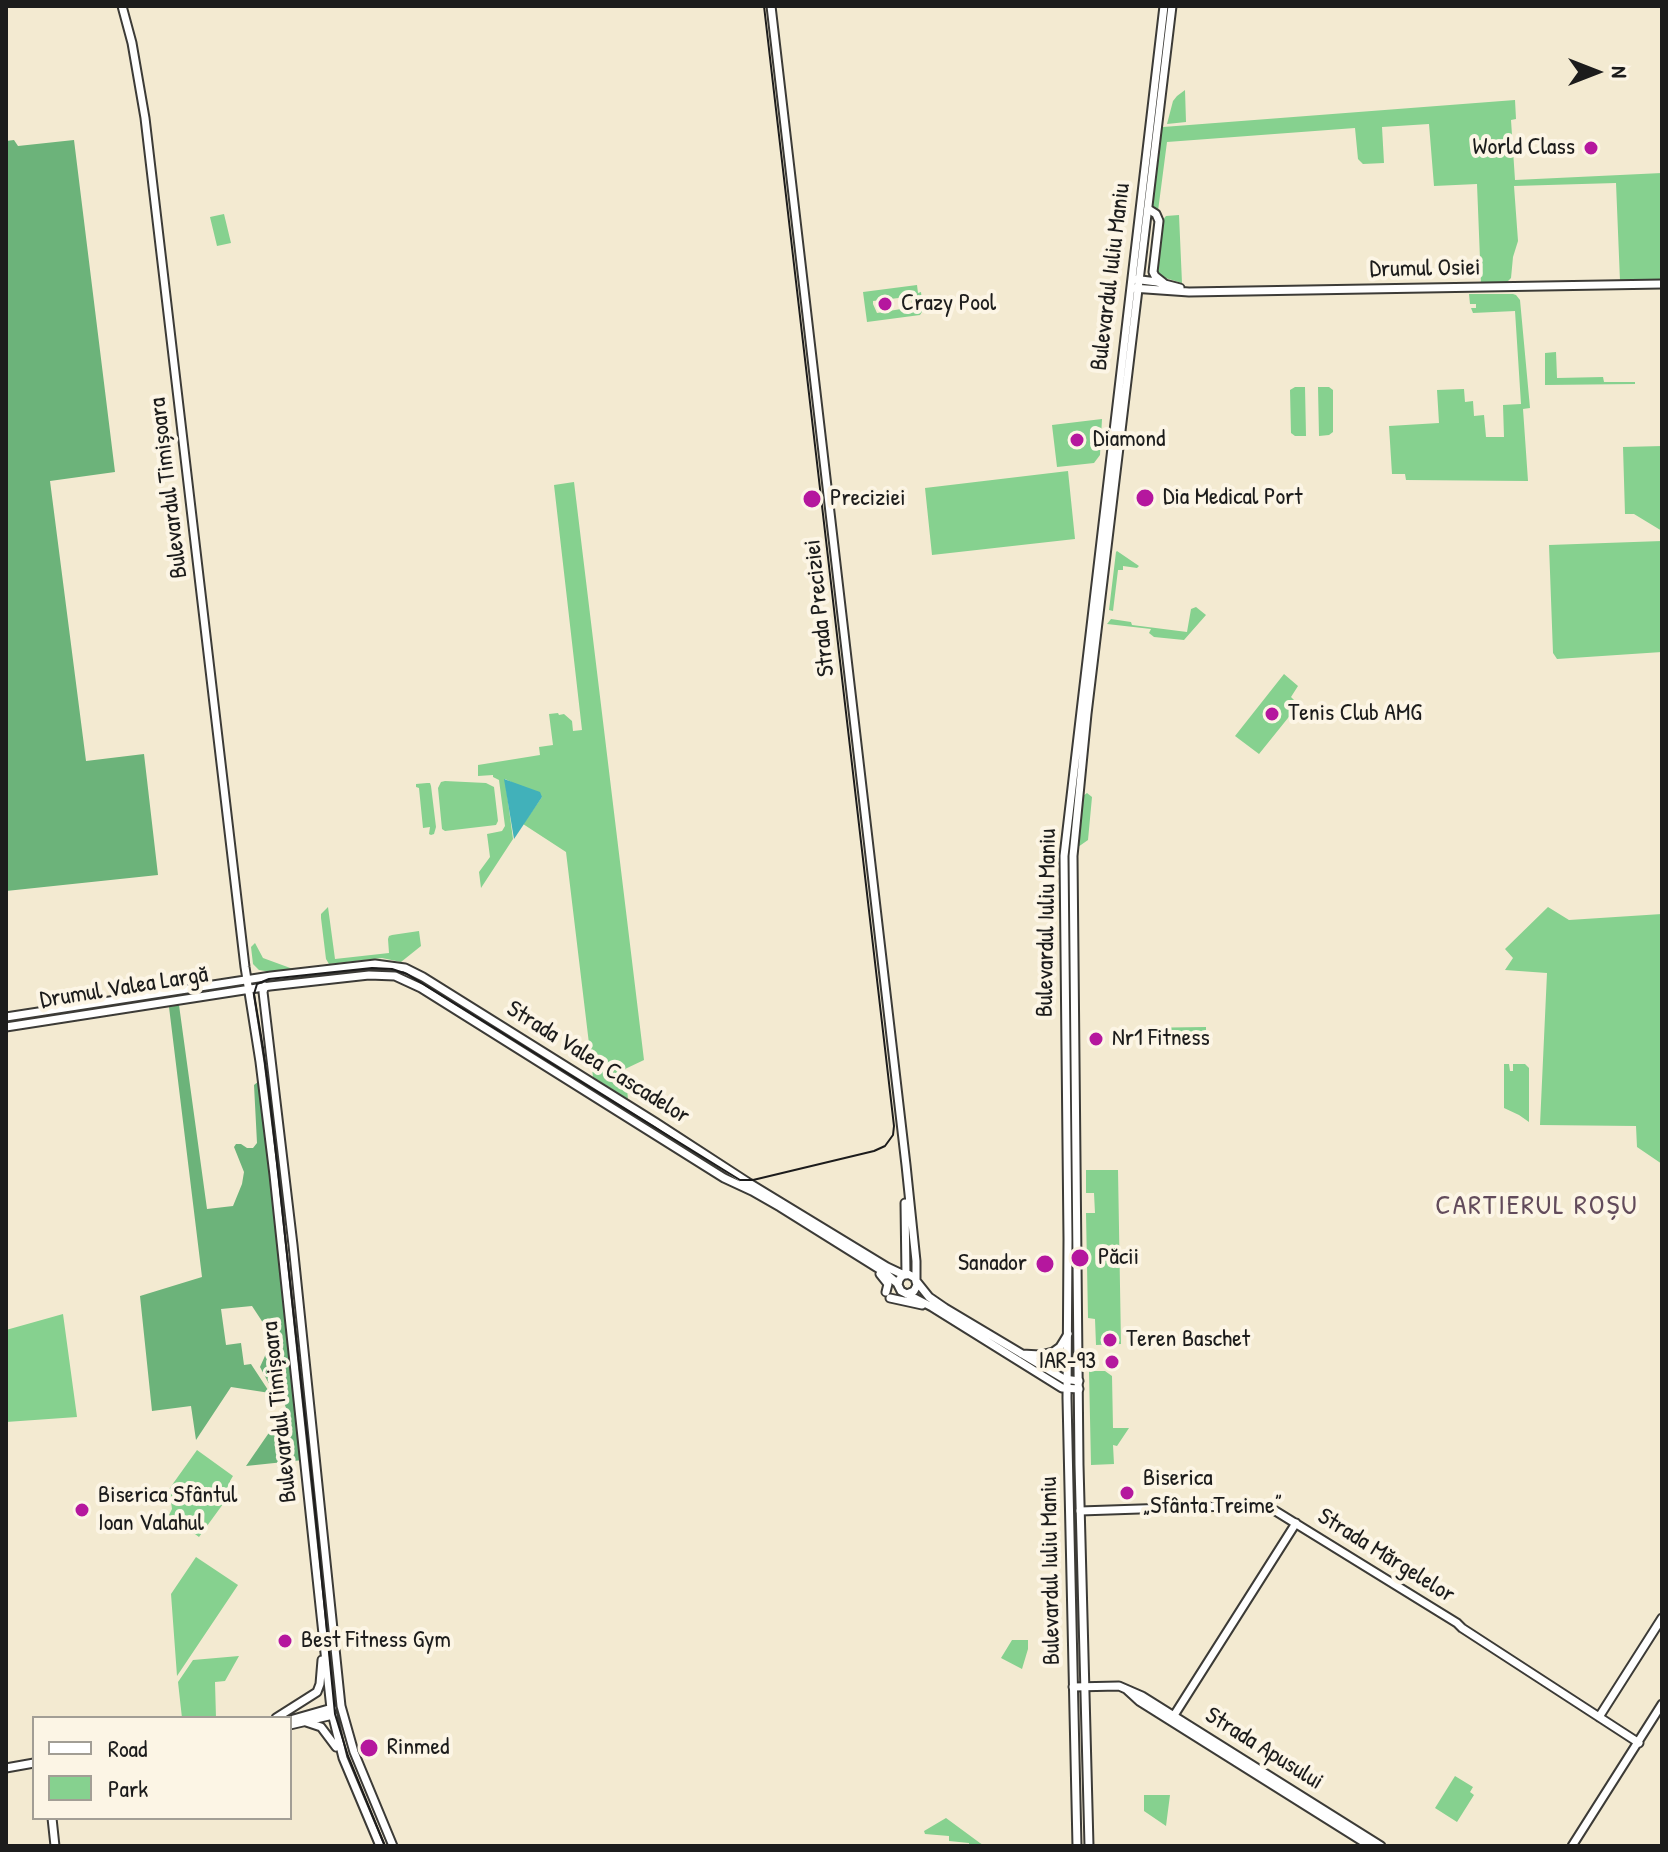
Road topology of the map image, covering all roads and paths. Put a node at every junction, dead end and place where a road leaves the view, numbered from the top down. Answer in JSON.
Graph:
{"nodes":[{"id":1,"x":122,"y":6,"type":"edge"},
{"id":2,"x":771,"y":6,"type":"edge"},
{"id":3,"x":1164,"y":6,"type":"edge"},
{"id":4,"x":1172,"y":6,"type":"edge"},
{"id":5,"x":1162,"y":57,"type":"junction"},
{"id":6,"x":1148,"y":209,"type":"junction"},
{"id":7,"x":1135,"y":284,"type":"junction"},
{"id":8,"x":1165,"y":284,"type":"junction"},
{"id":9,"x":1662,"y":284,"type":"edge"},
{"id":10,"x":1189,"y":292,"type":"junction"},
{"id":11,"x":1075,"y":786,"type":"junction"},
{"id":12,"x":372,"y":964,"type":"junction"},
{"id":13,"x":372,"y":974,"type":"junction"},
{"id":14,"x":251,"y":979,"type":"junction"},
{"id":15,"x":249,"y":989,"type":"junction"},
{"id":16,"x":263,"y":989,"type":"junction"},
{"id":17,"x":478,"y":1012,"type":"junction"},
{"id":18,"x":6,"y":1017,"type":"edge"},
{"id":19,"x":473,"y":1021,"type":"junction"},
{"id":20,"x":6,"y":1027,"type":"edge"},
{"id":21,"x":526,"y":1042,"type":"junction"},
{"id":22,"x":520,"y":1051,"type":"junction"},
{"id":23,"x":906,"y":1189,"type":"junction"},
{"id":24,"x":906,"y":1248,"type":"junction"},
{"id":25,"x":870,"y":1264,"type":"junction"},
{"id":26,"x":890,"y":1269,"type":"junction"},
{"id":27,"x":905,"y":1275,"type":"junction"},
{"id":28,"x":917,"y":1281,"type":"junction"},
{"id":29,"x":898,"y":1284,"type":"junction"},
{"id":30,"x":907,"y":1294,"type":"junction"},
{"id":31,"x":932,"y":1307,"type":"junction"},
{"id":32,"x":1069,"y":1332,"type":"junction"},
{"id":33,"x":303,"y":1351,"type":"junction"},
{"id":34,"x":293,"y":1353,"type":"junction"},
{"id":35,"x":1019,"y":1353,"type":"junction"},
{"id":36,"x":1067,"y":1385,"type":"junction"},
{"id":37,"x":1079,"y":1385,"type":"junction"},
{"id":38,"x":1080,"y":1511,"type":"junction"},
{"id":39,"x":1296,"y":1523,"type":"junction"},
{"id":40,"x":1662,"y":1618,"type":"edge"},
{"id":41,"x":323,"y":1634,"type":"junction"},
{"id":42,"x":337,"y":1668,"type":"junction"},
{"id":43,"x":326,"y":1670,"type":"junction"},
{"id":44,"x":1073,"y":1687,"type":"junction"},
{"id":45,"x":1084,"y":1687,"type":"junction"},
{"id":46,"x":1662,"y":1704,"type":"edge"},
{"id":47,"x":342,"y":1709,"type":"junction"},
{"id":48,"x":331,"y":1712,"type":"junction"},
{"id":49,"x":279,"y":1716,"type":"edge"},
{"id":50,"x":1599,"y":1717,"type":"junction"},
{"id":51,"x":1172,"y":1718,"type":"junction"},
{"id":52,"x":292,"y":1722,"type":"edge"},
{"id":53,"x":292,"y":1722,"type":"edge"},
{"id":54,"x":306,"y":1722,"type":"junction"},
{"id":55,"x":1639,"y":1743,"type":"junction"},
{"id":56,"x":343,"y":1758,"type":"junction"},
{"id":57,"x":32,"y":1763,"type":"edge"},
{"id":58,"x":6,"y":1768,"type":"edge"},
{"id":59,"x":52,"y":1820,"type":"edge"},
{"id":60,"x":1375,"y":1845,"type":"edge"},
{"id":61,"x":55,"y":1846,"type":"edge"},
{"id":62,"x":380,"y":1846,"type":"edge"},
{"id":63,"x":393,"y":1846,"type":"edge"},
{"id":64,"x":1077,"y":1846,"type":"edge"},
{"id":65,"x":1089,"y":1846,"type":"edge"},
{"id":66,"x":1572,"y":1846,"type":"edge"}],
"edges":[{"from":1,"to":14,"type":"main road","name":"Bulevardul Timișoara"},
{"from":2,"to":23,"type":"main road","name":"Strada Preciziei"},
{"from":3,"to":5,"type":"main road","name":"Bulevardul Iuliu Maniu"},
{"from":4,"to":5,"type":"main road","name":"Bulevardul Iuliu Maniu"},
{"from":5,"to":6,"type":"main road","name":"Bulevardul Iuliu Maniu"},
{"from":5,"to":7,"type":"main road","name":"Bulevardul Iuliu Maniu"},
{"from":6,"to":7,"type":"main road","name":"Bulevardul Iuliu Maniu"},
{"from":6,"to":8,"type":"main road"},
{"from":7,"to":8,"type":"main road","name":"Drumul Osiei"},
{"from":7,"to":10,"type":"main road","name":"Drumul Osiei"},
{"from":7,"to":11,"type":"main road","name":"Bulevardul Iuliu Maniu"},
{"from":8,"to":10,"type":"main road","name":"Drumul Osiei"},
{"from":9,"to":10,"type":"main road","name":"Drumul Osiei"},
{"from":11,"to":32,"type":"main road","name":"Bulevardul Iuliu Maniu"},
{"from":11,"to":37,"type":"main road","name":"Bulevardul Iuliu Maniu"},
{"from":12,"to":13,"type":"main road"},
{"from":12,"to":14,"type":"main road","name":"Strada Valea Cascadelor"},
{"from":12,"to":17,"type":"main road","name":"Strada Valea Cascadelor"},
{"from":13,"to":16,"type":"main road","name":"Strada Valea Cascadelor"},
{"from":13,"to":19,"type":"main road","name":"Strada Valea Cascadelor"},
{"from":14,"to":15,"type":"main road","name":"Bulevardul Timișoara"},
{"from":14,"to":16,"type":"main road"},
{"from":14,"to":18,"type":"main road","name":"Drumul Valea Largă"},
{"from":15,"to":16,"type":"main road","name":"Strada Valea Cascadelor"},
{"from":15,"to":20,"type":"main road","name":"Drumul Valea Largă"},
{"from":15,"to":34,"type":"main road","name":"Bulevardul Timișoara"},
{"from":16,"to":33,"type":"main road","name":"Bulevardul Timișoara"},
{"from":17,"to":19,"type":"main road"},
{"from":17,"to":21,"type":"main road","name":"Strada Valea Cascadelor"},
{"from":19,"to":22,"type":"main road","name":"Strada Valea Cascadelor"},
{"from":21,"to":22,"type":"main road"},
{"from":21,"to":26,"type":"main road","name":"Strada Valea Cascadelor"},
{"from":22,"to":25,"type":"main road","name":"Strada Valea Cascadelor"},
{"from":23,"to":24,"type":"main road","name":"Strada Preciziei"},
{"from":23,"to":28,"type":"main road","name":"Strada Preciziei"},
{"from":24,"to":26,"type":"main road"},
{"from":24,"to":27,"type":"main road","name":"Strada Preciziei"},
{"from":25,"to":29,"type":"main road","name":"Strada Valea Cascadelor"},
{"from":25,"to":31,"type":"main road"},
{"from":26,"to":27,"type":"main road","name":"Strada Valea Cascadelor"},
{"from":27,"to":28,"type":"main road"},
{"from":27,"to":29,"type":"main road"},
{"from":28,"to":30,"type":"main road"},
{"from":28,"to":35,"type":"main road"},
{"from":29,"to":30,"type":"main road"},
{"from":30,"to":31,"type":"main road"},
{"from":31,"to":36,"type":"main road"},
{"from":32,"to":35,"type":"main road"},
{"from":32,"to":36,"type":"main road","name":"Bulevardul Iuliu Maniu"},
{"from":33,"to":34,"type":"main road"},
{"from":33,"to":42,"type":"main road","name":"Bulevardul Timișoara"},
{"from":34,"to":41,"type":"main road","name":"Bulevardul Timișoara"},
{"from":35,"to":36,"type":"main road"},
{"from":36,"to":37,"type":"main road"},
{"from":36,"to":44,"type":"main road","name":"Bulevardul Iuliu Maniu"},
{"from":37,"to":38,"type":"main road","name":"Bulevardul Iuliu Maniu"},
{"from":38,"to":39,"type":"main road","name":"Strada Mărgelelor"},
{"from":38,"to":45,"type":"main road","name":"Bulevardul Iuliu Maniu"},
{"from":39,"to":50,"type":"main road","name":"Strada Mărgelelor"},
{"from":39,"to":51,"type":"main road"},
{"from":40,"to":50,"type":"main road"},
{"from":41,"to":43,"type":"main road","name":"Bulevardul Timișoara"},
{"from":41,"to":49,"type":"main road"},
{"from":42,"to":43,"type":"main road"},
{"from":42,"to":47,"type":"main road","name":"Bulevardul Timișoara"},
{"from":43,"to":48,"type":"main road","name":"Bulevardul Timișoara"},
{"from":44,"to":45,"type":"main road","name":"Strada Apusului"},
{"from":44,"to":64,"type":"main road","name":"Bulevardul Iuliu Maniu"},
{"from":45,"to":51,"type":"main road","name":"Strada Apusului"},
{"from":45,"to":65,"type":"main road","name":"Bulevardul Iuliu Maniu"},
{"from":46,"to":55,"type":"main road"},
{"from":47,"to":48,"type":"main road"},
{"from":47,"to":63,"type":"main road","name":"Bulevardul Timișoara"},
{"from":48,"to":52,"type":"main road"},
{"from":48,"to":54,"type":"main road"},
{"from":48,"to":56,"type":"main road","name":"Bulevardul Timișoara"},
{"from":50,"to":55,"type":"main road","name":"Strada Mărgelelor"},
{"from":51,"to":60,"type":"main road","name":"Strada Apusului"},
{"from":53,"to":54,"type":"main road"},
{"from":54,"to":56,"type":"main road"},
{"from":55,"to":66,"type":"main road"},
{"from":56,"to":62,"type":"main road","name":"Bulevardul Timișoara"},
{"from":57,"to":58,"type":"main road"},
{"from":59,"to":61,"type":"main road"}]}
